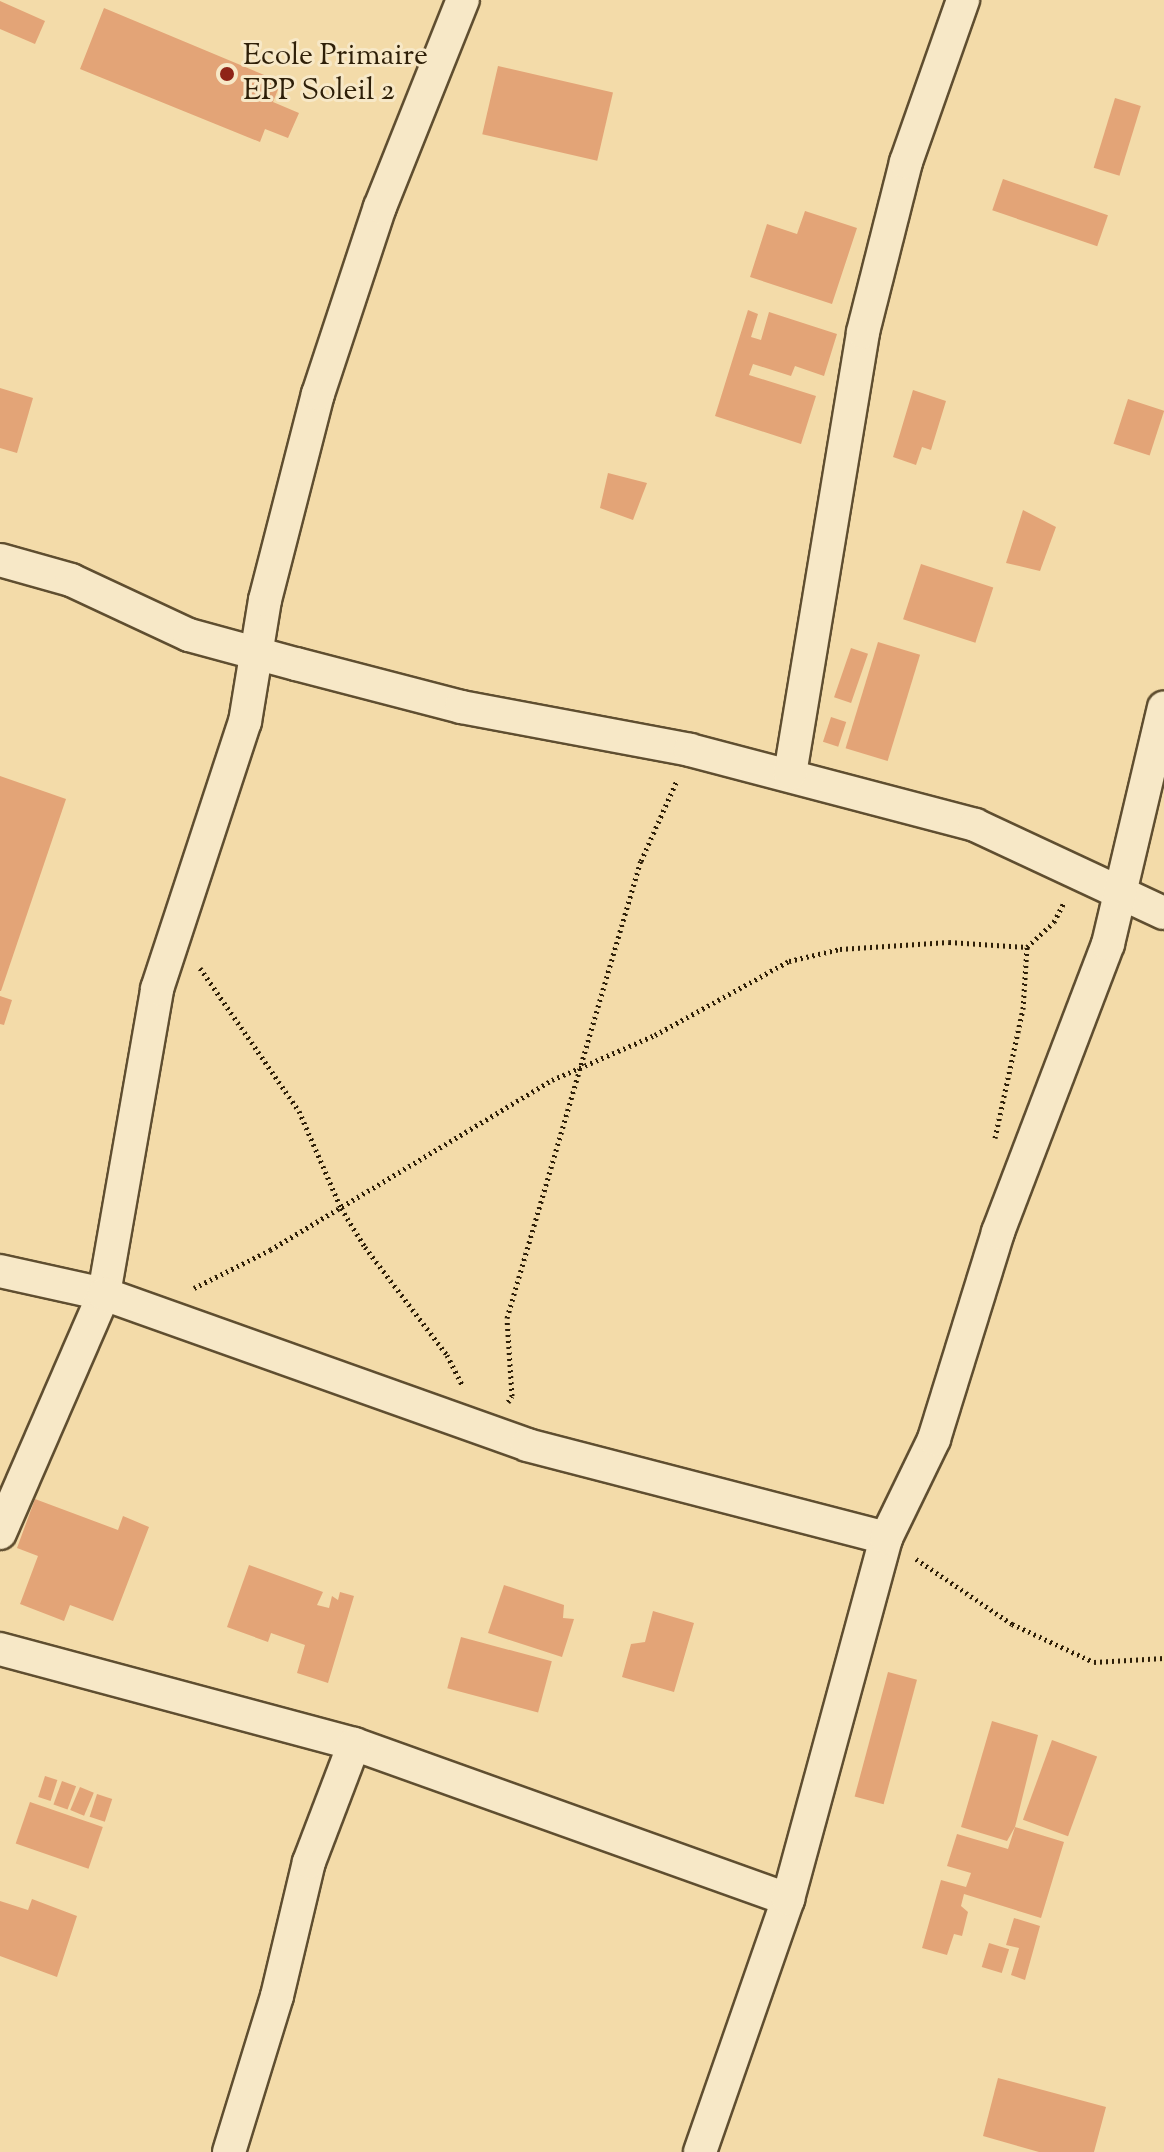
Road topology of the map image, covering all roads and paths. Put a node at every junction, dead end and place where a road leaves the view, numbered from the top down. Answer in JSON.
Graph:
{"nodes":[{"id":1,"x":463,"y":0,"type":"edge"},
{"id":2,"x":963,"y":0,"type":"edge"},
{"id":3,"x":0,"y":560,"type":"edge"},
{"id":4,"x":257,"y":652,"type":"junction"},
{"id":5,"x":1164,"y":708,"type":"edge"},
{"id":6,"x":690,"y":750,"type":"junction"},
{"id":7,"x":790,"y":774,"type":"junction"},
{"id":8,"x":1078,"y":873,"type":"junction"},
{"id":9,"x":1123,"y":892,"type":"junction"},
{"id":10,"x":1164,"y":913,"type":"edge"},
{"id":11,"x":174,"y":942,"type":"junction"},
{"id":12,"x":1027,"y":947,"type":"junction"},
{"id":13,"x":582,"y":1067,"type":"junction"},
{"id":14,"x":995,"y":1155,"type":"dead end"},
{"id":15,"x":341,"y":1208,"type":"junction"},
{"id":16,"x":0,"y":1271,"type":"edge"},
{"id":17,"x":104,"y":1294,"type":"junction"},
{"id":18,"x":151,"y":1311,"type":"junction"},
{"id":19,"x":488,"y":1432,"type":"junction"},
{"id":20,"x":0,"y":1533,"type":"edge"},
{"id":21,"x":886,"y":1538,"type":"junction"},
{"id":22,"x":0,"y":1649,"type":"edge"},
{"id":23,"x":1164,"y":1658,"type":"edge"},
{"id":24,"x":354,"y":1744,"type":"junction"},
{"id":25,"x":788,"y":1899,"type":"junction"},
{"id":26,"x":229,"y":2152,"type":"edge"},
{"id":27,"x":700,"y":2152,"type":"edge"}],
"edges":[{"from":1,"to":4,"type":"street"},
{"from":2,"to":7,"type":"street"},
{"from":3,"to":4,"type":"street"},
{"from":4,"to":6,"type":"street"},
{"from":4,"to":11,"type":"street"},
{"from":5,"to":9,"type":"street"},
{"from":6,"to":7,"type":"street"},
{"from":6,"to":13,"type":"path"},
{"from":7,"to":8,"type":"street"},
{"from":8,"to":9,"type":"street"},
{"from":8,"to":12,"type":"path"},
{"from":9,"to":10,"type":"street"},
{"from":9,"to":21,"type":"street"},
{"from":11,"to":15,"type":"path"},
{"from":11,"to":17,"type":"street"},
{"from":12,"to":13,"type":"path"},
{"from":12,"to":14,"type":"path"},
{"from":13,"to":15,"type":"path"},
{"from":13,"to":19,"type":"path"},
{"from":15,"to":18,"type":"path"},
{"from":15,"to":19,"type":"path"},
{"from":16,"to":17,"type":"street"},
{"from":17,"to":18,"type":"street"},
{"from":17,"to":20,"type":"street"},
{"from":18,"to":19,"type":"street"},
{"from":19,"to":21,"type":"street"},
{"from":21,"to":23,"type":"path"},
{"from":21,"to":25,"type":"street"},
{"from":22,"to":24,"type":"street"},
{"from":24,"to":25,"type":"street"},
{"from":24,"to":26,"type":"street"},
{"from":25,"to":27,"type":"street"}]}
